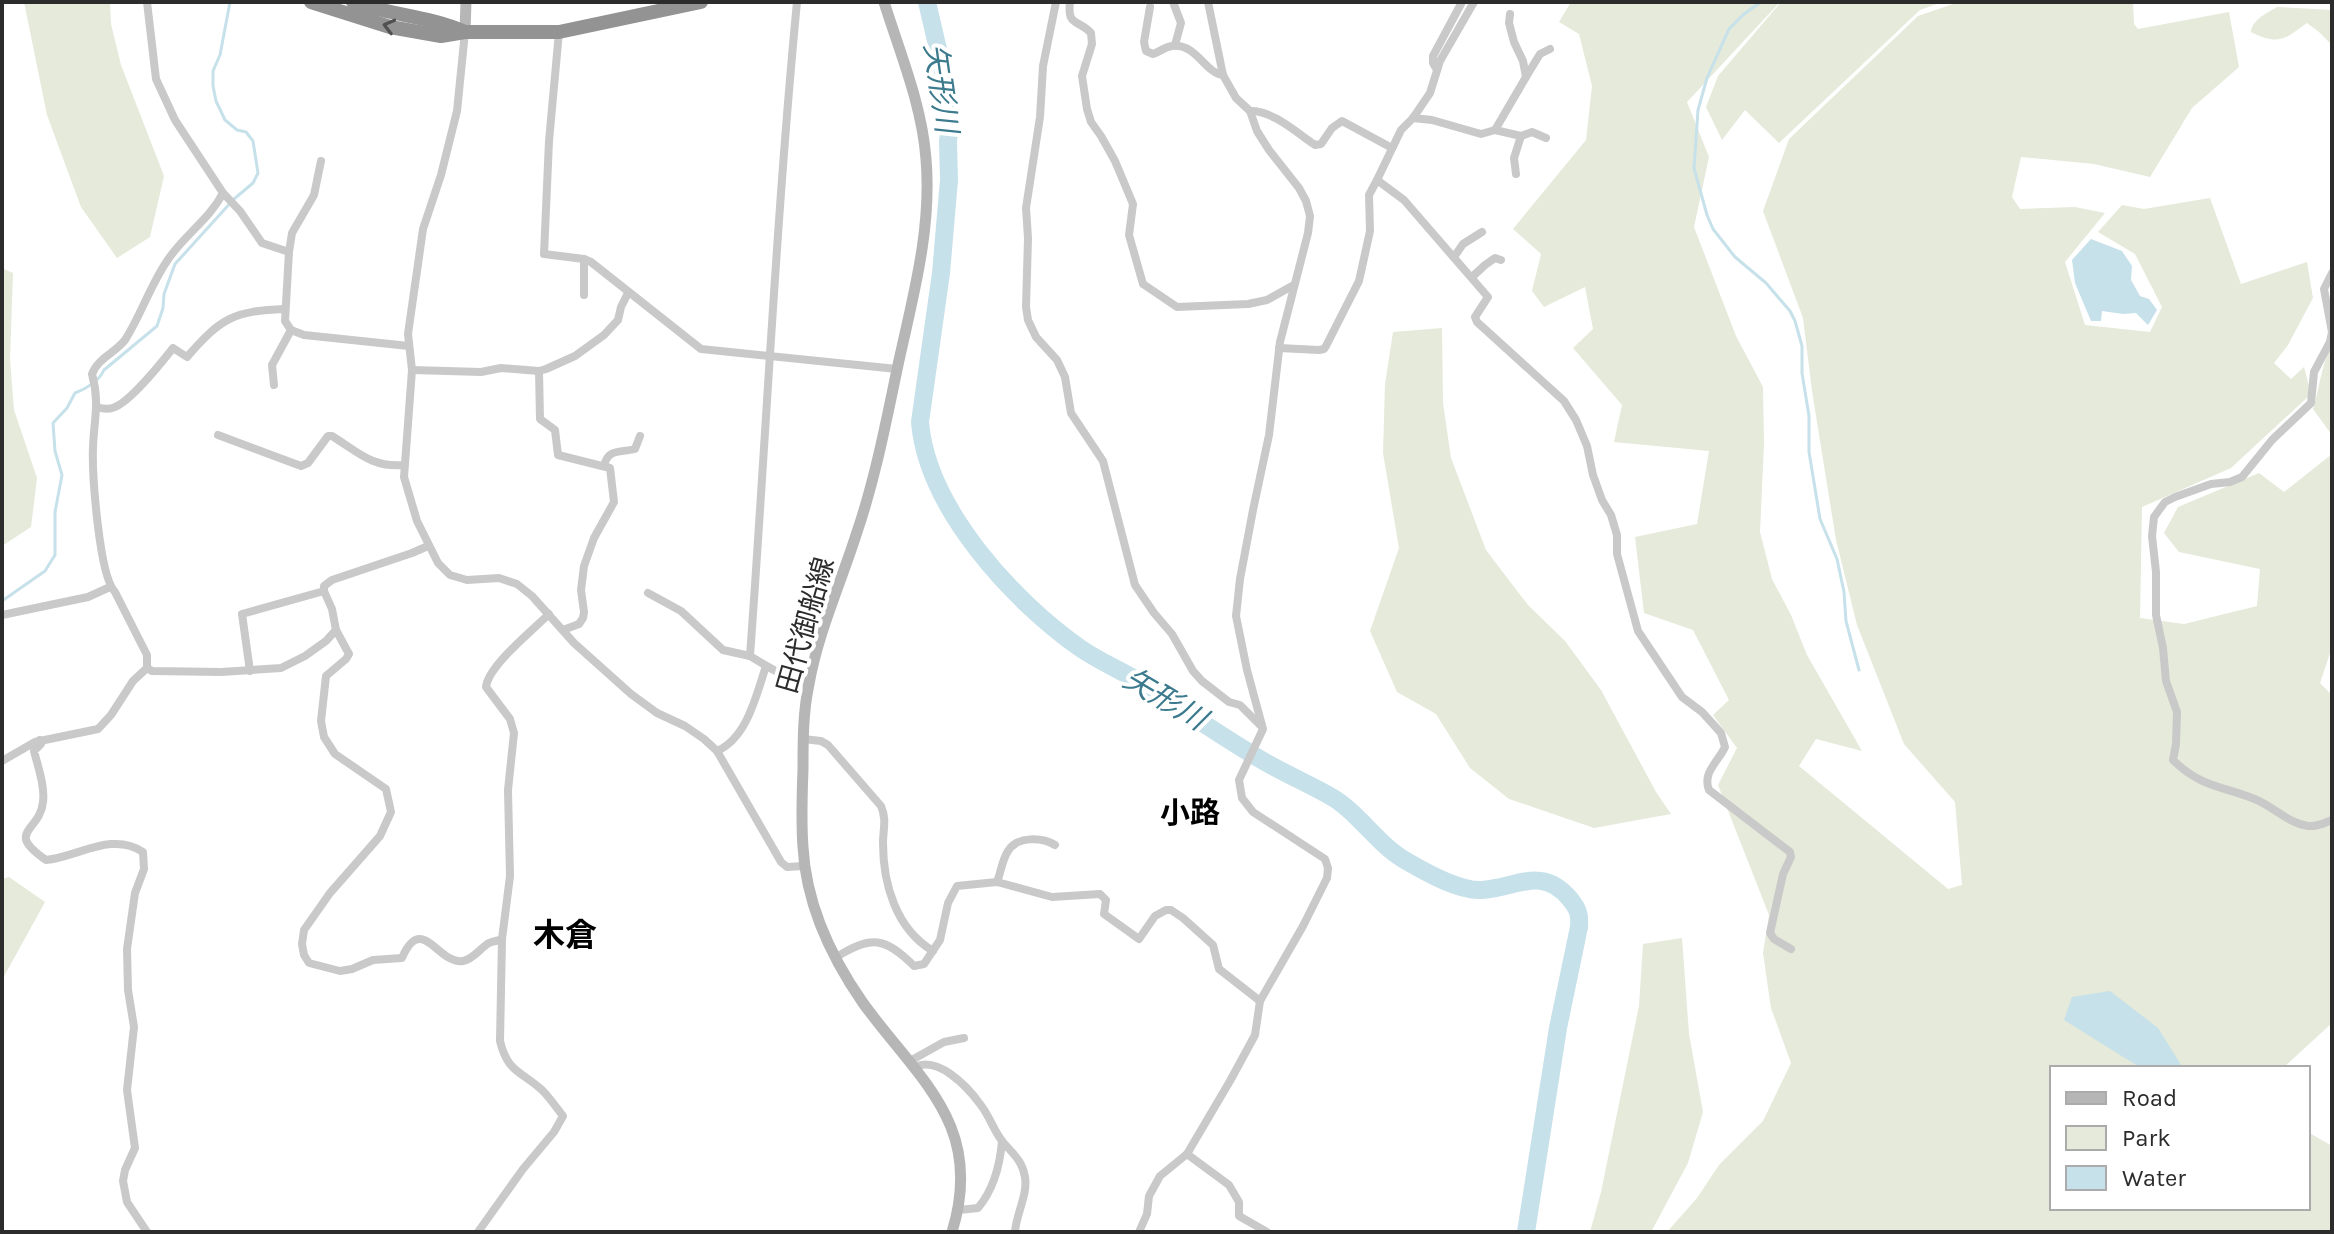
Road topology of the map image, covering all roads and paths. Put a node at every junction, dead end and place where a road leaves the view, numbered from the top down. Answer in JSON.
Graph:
{"nodes":[{"id":1,"x":147,"y":2,"type":"edge"},
{"id":2,"x":311,"y":2,"type":"edge"},
{"id":3,"x":353,"y":2,"type":"edge"},
{"id":4,"x":466,"y":2,"type":"edge"},
{"id":5,"x":701,"y":2,"type":"edge"},
{"id":6,"x":797,"y":2,"type":"edge"},
{"id":7,"x":884,"y":2,"type":"edge"},
{"id":8,"x":1056,"y":2,"type":"edge"},
{"id":9,"x":1070,"y":2,"type":"edge"},
{"id":10,"x":1173,"y":2,"type":"edge"},
{"id":11,"x":1208,"y":2,"type":"edge"},
{"id":12,"x":1462,"y":2,"type":"edge"},
{"id":13,"x":1474,"y":2,"type":"edge"},
{"id":14,"x":670,"y":5,"type":"edge"},
{"id":15,"x":1150,"y":7,"type":"dead end"},
{"id":16,"x":1510,"y":14,"type":"dead end"},
{"id":17,"x":465,"y":32,"type":"junction"},
{"id":18,"x":559,"y":32,"type":"junction"},
{"id":19,"x":1175,"y":45,"type":"junction"},
{"id":20,"x":1550,"y":49,"type":"dead end"},
{"id":21,"x":1437,"y":70,"type":"junction"},
{"id":22,"x":1223,"y":75,"type":"junction"},
{"id":23,"x":1526,"y":77,"type":"junction"},
{"id":24,"x":1250,"y":111,"type":"junction"},
{"id":25,"x":1413,"y":118,"type":"junction"},
{"id":26,"x":1495,"y":130,"type":"junction"},
{"id":27,"x":1521,"y":136,"type":"junction"},
{"id":28,"x":1546,"y":138,"type":"dead end"},
{"id":29,"x":1392,"y":148,"type":"junction"},
{"id":30,"x":321,"y":161,"type":"dead end"},
{"id":31,"x":1516,"y":174,"type":"dead end"},
{"id":32,"x":1377,"y":180,"type":"junction"},
{"id":33,"x":225,"y":195,"type":"junction"},
{"id":34,"x":1482,"y":232,"type":"dead end"},
{"id":35,"x":289,"y":252,"type":"junction"},
{"id":36,"x":1454,"y":257,"type":"junction"},
{"id":37,"x":584,"y":259,"type":"junction"},
{"id":38,"x":1501,"y":260,"type":"dead end"},
{"id":39,"x":1472,"y":277,"type":"junction"},
{"id":40,"x":2331,"y":278,"type":"edge"},
{"id":41,"x":1293,"y":286,"type":"junction"},
{"id":42,"x":628,"y":293,"type":"junction"},
{"id":43,"x":584,"y":295,"type":"dead end"},
{"id":44,"x":285,"y":309,"type":"junction"},
{"id":45,"x":291,"y":330,"type":"junction"},
{"id":46,"x":409,"y":346,"type":"junction"},
{"id":47,"x":1279,"y":348,"type":"junction"},
{"id":48,"x":771,"y":356,"type":"junction"},
{"id":49,"x":897,"y":369,"type":"junction"},
{"id":50,"x":412,"y":370,"type":"junction"},
{"id":51,"x":539,"y":371,"type":"junction"},
{"id":52,"x":274,"y":385,"type":"dead end"},
{"id":53,"x":97,"y":407,"type":"junction"},
{"id":54,"x":218,"y":435,"type":"dead end"},
{"id":55,"x":640,"y":436,"type":"dead end"},
{"id":56,"x":404,"y":465,"type":"junction"},
{"id":57,"x":604,"y":466,"type":"junction"},
{"id":58,"x":428,"y":546,"type":"junction"},
{"id":59,"x":110,"y":587,"type":"junction"},
{"id":60,"x":324,"y":591,"type":"junction"},
{"id":61,"x":648,"y":593,"type":"dead end"},
{"id":62,"x":549,"y":614,"type":"junction"},
{"id":63,"x":2,"y":615,"type":"edge"},
{"id":64,"x":336,"y":630,"type":"junction"},
{"id":65,"x":563,"y":630,"type":"junction"},
{"id":66,"x":750,"y":656,"type":"junction"},
{"id":67,"x":766,"y":666,"type":"junction"},
{"id":68,"x":147,"y":668,"type":"junction"},
{"id":69,"x":250,"y":671,"type":"junction"},
{"id":70,"x":809,"y":684,"type":"junction"},
{"id":71,"x":1261,"y":730,"type":"junction"},
{"id":72,"x":803,"y":739,"type":"junction"},
{"id":73,"x":40,"y":740,"type":"junction"},
{"id":74,"x":717,"y":751,"type":"junction"},
{"id":75,"x":2,"y":761,"type":"edge"},
{"id":76,"x":2332,"y":820,"type":"edge"},
{"id":77,"x":1055,"y":845,"type":"dead end"},
{"id":78,"x":804,"y":866,"type":"junction"},
{"id":79,"x":997,"y":882,"type":"junction"},
{"id":80,"x":502,"y":939,"type":"junction"},
{"id":81,"x":1791,"y":949,"type":"dead end"},
{"id":82,"x":933,"y":951,"type":"junction"},
{"id":83,"x":835,"y":958,"type":"junction"},
{"id":84,"x":1260,"y":1001,"type":"junction"},
{"id":85,"x":964,"y":1038,"type":"dead end"},
{"id":86,"x":912,"y":1064,"type":"junction"},
{"id":87,"x":1002,"y":1141,"type":"junction"},
{"id":88,"x":1187,"y":1154,"type":"junction"},
{"id":89,"x":959,"y":1210,"type":"junction"},
{"id":90,"x":147,"y":1232,"type":"edge"},
{"id":91,"x":478,"y":1232,"type":"edge"},
{"id":92,"x":952,"y":1232,"type":"edge"},
{"id":93,"x":1015,"y":1232,"type":"edge"},
{"id":94,"x":1139,"y":1232,"type":"edge"},
{"id":95,"x":1267,"y":1232,"type":"edge"}],
"edges":[{"from":1,"to":33,"type":"street"},
{"from":17,"to":2,"type":"highway","one_way":true},
{"from":3,"to":17,"type":"highway"},
{"from":4,"to":17,"type":"main road"},
{"from":5,"to":14,"type":"highway"},
{"from":6,"to":48,"type":"street"},
{"from":7,"to":49,"type":"main road","name":"田代御船線"},
{"from":8,"to":71,"type":"street"},
{"from":9,"to":41,"type":"street"},
{"from":10,"to":19,"type":"street"},
{"from":11,"to":22,"type":"street"},
{"from":12,"to":21,"type":"street"},
{"from":13,"to":21,"type":"street"},
{"from":14,"to":18,"type":"highway"},
{"from":15,"to":19,"type":"street"},
{"from":16,"to":23,"type":"street"},
{"from":17,"to":18,"type":"highway"},
{"from":17,"to":46,"type":"street"},
{"from":18,"to":37,"type":"street"},
{"from":19,"to":22,"type":"street"},
{"from":20,"to":23,"type":"street"},
{"from":21,"to":25,"type":"street"},
{"from":22,"to":24,"type":"street"},
{"from":23,"to":26,"type":"street"},
{"from":24,"to":29,"type":"street"},
{"from":24,"to":41,"type":"street"},
{"from":25,"to":26,"type":"street"},
{"from":25,"to":29,"type":"street"},
{"from":26,"to":27,"type":"street"},
{"from":27,"to":28,"type":"street"},
{"from":27,"to":31,"type":"street"},
{"from":29,"to":32,"type":"street"},
{"from":30,"to":35,"type":"street"},
{"from":32,"to":36,"type":"street"},
{"from":32,"to":47,"type":"street"},
{"from":33,"to":35,"type":"street"},
{"from":33,"to":53,"type":"street"},
{"from":34,"to":36,"type":"street"},
{"from":35,"to":44,"type":"street"},
{"from":36,"to":39,"type":"street"},
{"from":37,"to":42,"type":"street"},
{"from":37,"to":43,"type":"street"},
{"from":38,"to":39,"type":"street"},
{"from":39,"to":81,"type":"street"},
{"from":40,"to":76,"type":"street"},
{"from":41,"to":47,"type":"street"},
{"from":42,"to":48,"type":"street"},
{"from":42,"to":51,"type":"street"},
{"from":44,"to":45,"type":"street"},
{"from":44,"to":53,"type":"street"},
{"from":45,"to":46,"type":"street"},
{"from":45,"to":52,"type":"street"},
{"from":46,"to":50,"type":"street"},
{"from":47,"to":71,"type":"street"},
{"from":48,"to":49,"type":"street"},
{"from":48,"to":66,"type":"street"},
{"from":49,"to":70,"type":"main road","name":"田代御船線"},
{"from":50,"to":51,"type":"street"},
{"from":50,"to":56,"type":"street"},
{"from":51,"to":57,"type":"street"},
{"from":53,"to":59,"type":"street"},
{"from":54,"to":56,"type":"street"},
{"from":55,"to":57,"type":"street"},
{"from":56,"to":58,"type":"street"},
{"from":57,"to":65,"type":"street"},
{"from":58,"to":60,"type":"street"},
{"from":58,"to":62,"type":"street"},
{"from":59,"to":63,"type":"street"},
{"from":59,"to":68,"type":"street"},
{"from":60,"to":64,"type":"street"},
{"from":60,"to":69,"type":"street"},
{"from":61,"to":66,"type":"street"},
{"from":62,"to":65,"type":"street"},
{"from":62,"to":80,"type":"street"},
{"from":64,"to":69,"type":"street"},
{"from":64,"to":80,"type":"street"},
{"from":65,"to":74,"type":"street"},
{"from":66,"to":67,"type":"street"},
{"from":67,"to":70,"type":"street"},
{"from":67,"to":74,"type":"street"},
{"from":68,"to":69,"type":"street"},
{"from":68,"to":73,"type":"street"},
{"from":70,"to":72,"type":"main road","name":"田代御船線"},
{"from":71,"to":84,"type":"street"},
{"from":72,"to":78,"type":"main road","name":"田代御船線"},
{"from":72,"to":82,"type":"street"},
{"from":73,"to":75,"type":"street"},
{"from":73,"to":90,"type":"street"},
{"from":74,"to":78,"type":"street"},
{"from":77,"to":79,"type":"street"},
{"from":78,"to":83,"type":"main road","name":"田代御船線"},
{"from":79,"to":82,"type":"street"},
{"from":79,"to":84,"type":"street"},
{"from":80,"to":91,"type":"street"},
{"from":82,"to":83,"type":"street"},
{"from":83,"to":86,"type":"main road","name":"田代御船線"},
{"from":84,"to":88,"type":"street"},
{"from":85,"to":86,"type":"street"},
{"from":86,"to":87,"type":"street"},
{"from":86,"to":89,"type":"main road","name":"田代御船線"},
{"from":87,"to":89,"type":"street"},
{"from":87,"to":93,"type":"street"},
{"from":88,"to":94,"type":"street"},
{"from":88,"to":95,"type":"street"},
{"from":89,"to":92,"type":"main road","name":"田代御船線"}]}
